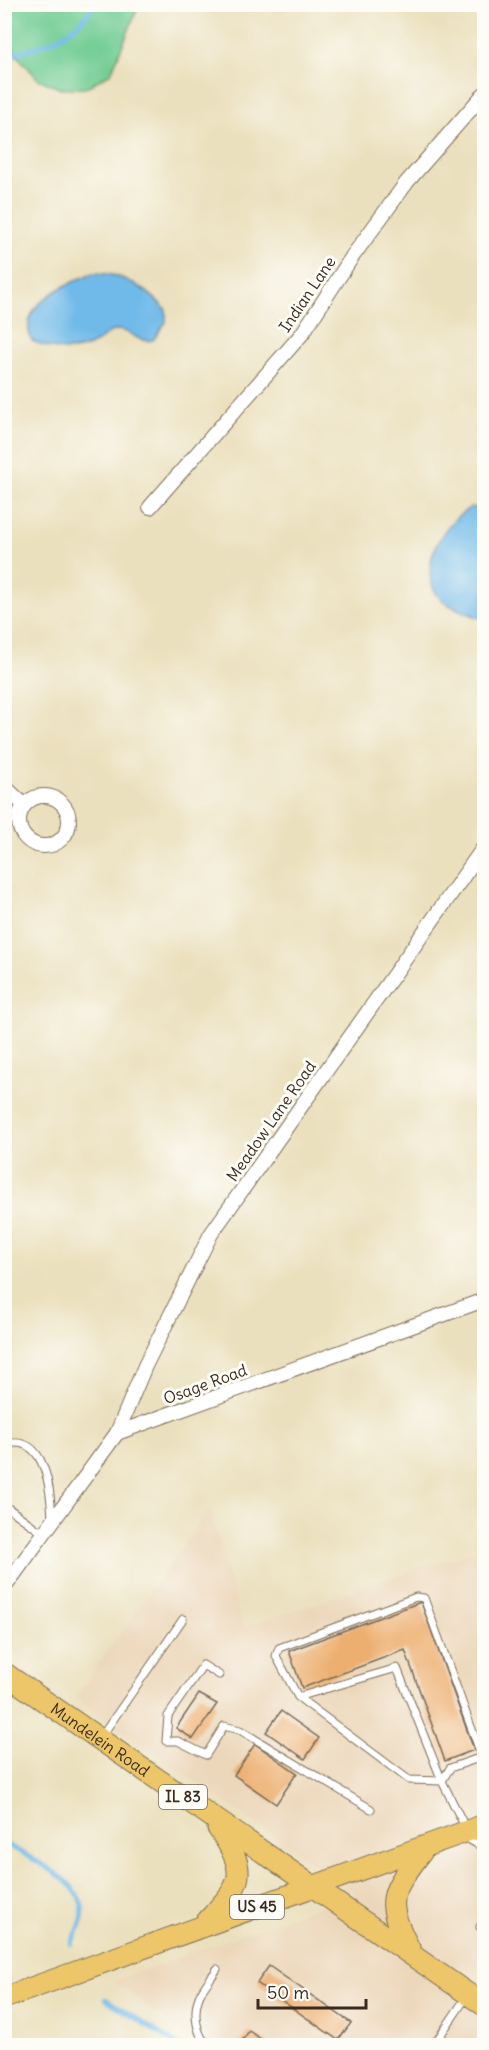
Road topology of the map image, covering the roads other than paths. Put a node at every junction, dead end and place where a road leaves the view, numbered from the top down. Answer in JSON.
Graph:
{"nodes":[{"id":1,"x":484,"y":94,"type":"edge"},
{"id":2,"x":150,"y":507,"type":"dead end"},
{"id":3,"x":4,"y":786,"type":"edge"},
{"id":4,"x":24,"y":805,"type":"dead end"},
{"id":5,"x":484,"y":847,"type":"edge"},
{"id":6,"x":484,"y":1300,"type":"edge"},
{"id":7,"x":117,"y":1433,"type":"junction"},
{"id":8,"x":4,"y":1445,"type":"edge"},
{"id":9,"x":4,"y":1504,"type":"edge"},
{"id":10,"x":52,"y":1522,"type":"junction"},
{"id":11,"x":44,"y":1534,"type":"junction"},
{"id":12,"x":4,"y":1588,"type":"edge"},
{"id":13,"x":183,"y":1619,"type":"dead end"},
{"id":14,"x":4,"y":1673,"type":"edge"},
{"id":15,"x":219,"y":1675,"type":"dead end"},
{"id":16,"x":298,"y":1697,"type":"junction"},
{"id":17,"x":99,"y":1739,"type":"junction"},
{"id":18,"x":442,"y":1781,"type":"junction"},
{"id":19,"x":371,"y":1809,"type":"dead end"},
{"id":20,"x":210,"y":1817,"type":"junction"},
{"id":21,"x":470,"y":1830,"type":"edge"},
{"id":22,"x":425,"y":1847,"type":"junction"},
{"id":23,"x":484,"y":1848,"type":"edge"},
{"id":24,"x":315,"y":1887,"type":"junction"},
{"id":25,"x":484,"y":1920,"type":"edge"},
{"id":26,"x":200,"y":1928,"type":"junction"},
{"id":27,"x":484,"y":1930,"type":"edge"},
{"id":28,"x":413,"y":1956,"type":"junction"},
{"id":29,"x":217,"y":1969,"type":"dead end"},
{"id":30,"x":4,"y":1998,"type":"edge"},
{"id":31,"x":477,"y":2000,"type":"edge"},
{"id":32,"x":209,"y":2046,"type":"edge"},
{"id":33,"x":433,"y":2046,"type":"edge"}],
"edges":[{"from":1,"to":2,"type":"street","name":"Indian Lane"},
{"from":3,"to":4,"type":"street"},
{"from":5,"to":7,"type":"street","name":"Meadow Lane Road"},
{"from":6,"to":7,"type":"street","name":"Osage Road"},
{"from":7,"to":10,"type":"street"},
{"from":8,"to":10,"type":"lane"},
{"from":9,"to":11,"type":"lane"},
{"from":10,"to":11,"type":"street"},
{"from":11,"to":12,"type":"street"},
{"from":13,"to":17,"type":"lane"},
{"from":14,"to":17,"type":"main road","name":"Mundelein Road","number":"IL 83"},
{"from":15,"to":19,"type":"lane"},
{"from":16,"to":18,"type":"lane"},
{"from":16,"to":18,"type":"lane"},
{"from":16,"to":18,"type":"lane"},
{"from":17,"to":20,"type":"main road","name":"Mundelein Road","number":"IL 83"},
{"from":18,"to":21,"type":"lane"},
{"from":20,"to":24,"type":"main road","name":"Mundelein Road","number":"IL 83"},
{"from":20,"to":26,"type":"main road"},
{"from":21,"to":22,"type":"main road"},
{"from":21,"to":23,"type":"lane"},
{"from":22,"to":24,"type":"main road"},
{"from":22,"to":28,"type":"main road"},
{"from":24,"to":26,"type":"main road","number":"US 45"},
{"from":24,"to":28,"type":"main road","name":"Mundelein Road"},
{"from":25,"to":27,"type":"lane"},
{"from":26,"to":30,"type":"main road","number":"US 45"},
{"from":28,"to":31,"type":"main road","name":"Mundelein Road"},
{"from":29,"to":32,"type":"lane"},
{"from":31,"to":33,"type":"lane"}]}
